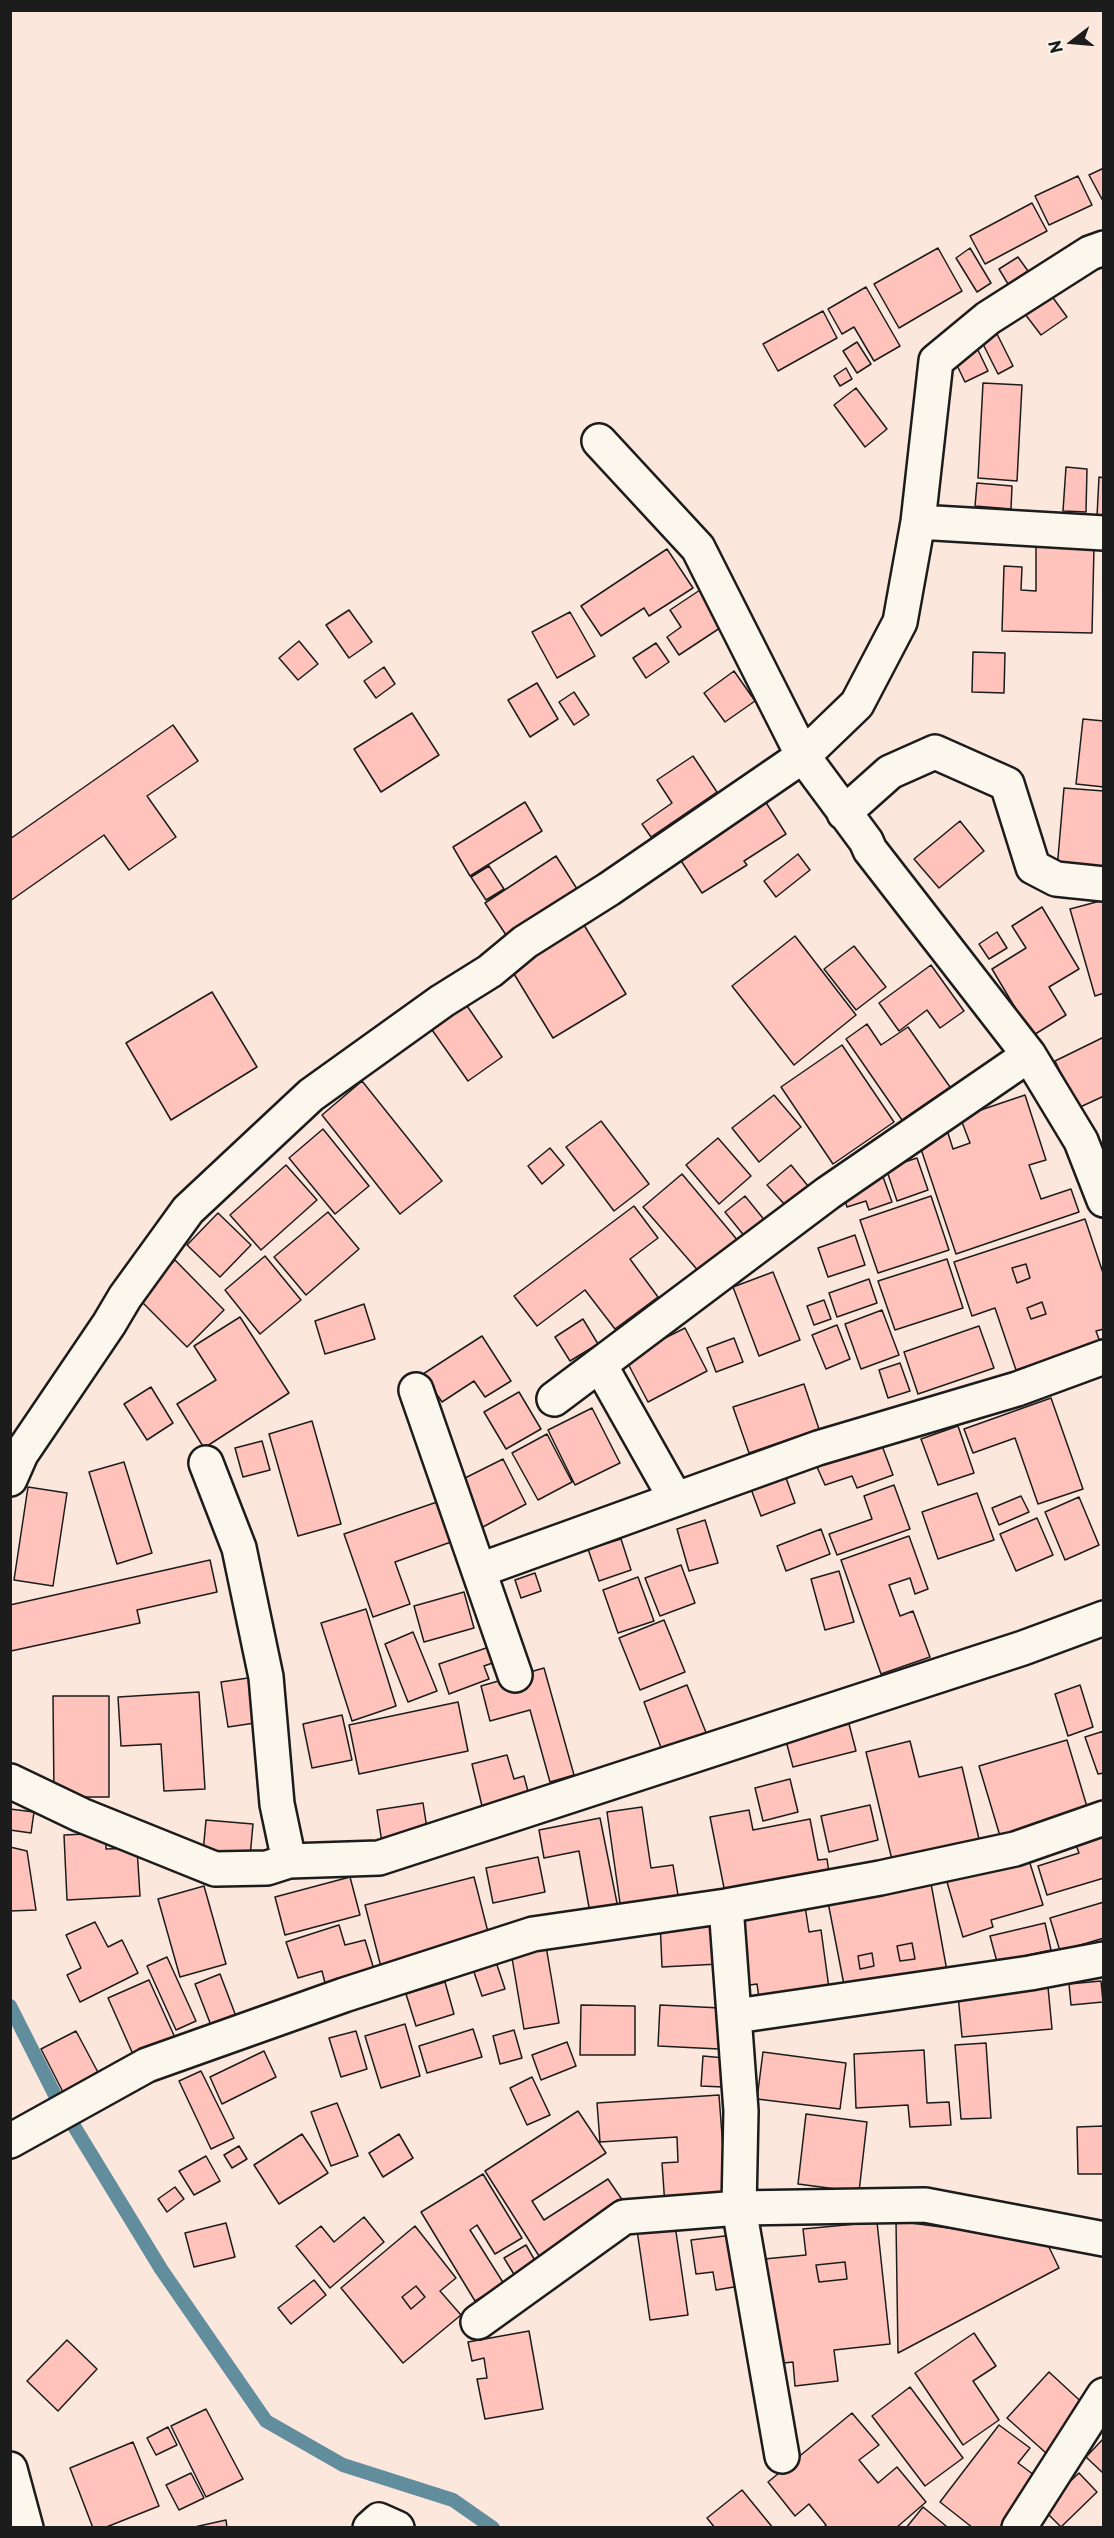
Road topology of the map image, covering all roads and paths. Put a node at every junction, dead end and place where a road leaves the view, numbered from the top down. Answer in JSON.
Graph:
{"nodes":[{"id":1,"x":1104,"y":248,"type":"edge"},
{"id":2,"x":599,"y":441,"type":"dead end"},
{"id":3,"x":918,"y":522,"type":"junction"},
{"id":4,"x":1104,"y":533,"type":"edge"},
{"id":5,"x":803,"y":756,"type":"junction"},
{"id":6,"x":844,"y":813,"type":"junction"},
{"id":7,"x":1104,"y":884,"type":"edge"},
{"id":8,"x":1029,"y":1055,"type":"junction"},
{"id":9,"x":1104,"y":1200,"type":"edge"},
{"id":10,"x":1104,"y":1357,"type":"edge"},
{"id":11,"x":600,"y":1365,"type":"junction"},
{"id":12,"x":416,"y":1390,"type":"dead end"},
{"id":13,"x":554,"y":1399,"type":"dead end"},
{"id":14,"x":206,"y":1463,"type":"dead end"},
{"id":15,"x":10,"y":1479,"type":"edge"},
{"id":16,"x":675,"y":1498,"type":"junction"},
{"id":17,"x":480,"y":1570,"type":"junction"},
{"id":18,"x":1104,"y":1618,"type":"edge"},
{"id":19,"x":515,"y":1675,"type":"dead end"},
{"id":20,"x":10,"y":1781,"type":"edge"},
{"id":21,"x":1104,"y":1818,"type":"edge"},
{"id":22,"x":289,"y":1861,"type":"junction"},
{"id":23,"x":726,"y":1906,"type":"junction"},
{"id":24,"x":1104,"y":1959,"type":"edge"},
{"id":25,"x":736,"y":2016,"type":"junction"},
{"id":26,"x":24,"y":2133,"type":"edge"},
{"id":27,"x":739,"y":2208,"type":"junction"},
{"id":28,"x":1104,"y":2239,"type":"edge"},
{"id":29,"x":478,"y":2322,"type":"dead end"},
{"id":30,"x":1104,"y":2395,"type":"edge"},
{"id":31,"x":782,"y":2456,"type":"dead end"},
{"id":32,"x":10,"y":2469,"type":"edge"},
{"id":33,"x":26,"y":2528,"type":"edge"},
{"id":34,"x":370,"y":2528,"type":"edge"},
{"id":35,"x":397,"y":2528,"type":"edge"},
{"id":36,"x":1019,"y":2528,"type":"edge"}],
"edges":[{"from":1,"to":3,"type":"street"},
{"from":2,"to":5,"type":"street"},
{"from":3,"to":4,"type":"street"},
{"from":3,"to":5,"type":"street"},
{"from":5,"to":6,"type":"street"},
{"from":5,"to":15,"type":"street"},
{"from":6,"to":7,"type":"street"},
{"from":6,"to":8,"type":"street"},
{"from":8,"to":9,"type":"street"},
{"from":8,"to":11,"type":"street"},
{"from":10,"to":16,"type":"street"},
{"from":11,"to":13,"type":"street"},
{"from":11,"to":16,"type":"street"},
{"from":12,"to":17,"type":"street"},
{"from":14,"to":22,"type":"street"},
{"from":16,"to":17,"type":"street"},
{"from":17,"to":19,"type":"street"},
{"from":18,"to":22,"type":"street"},
{"from":20,"to":22,"type":"street"},
{"from":21,"to":23,"type":"street"},
{"from":23,"to":25,"type":"street"},
{"from":23,"to":26,"type":"street"},
{"from":24,"to":25,"type":"street"},
{"from":25,"to":27,"type":"street"},
{"from":27,"to":28,"type":"street"},
{"from":27,"to":29,"type":"street"},
{"from":27,"to":31,"type":"street"},
{"from":30,"to":36,"type":"street"},
{"from":32,"to":33,"type":"street"},
{"from":34,"to":35,"type":"street"}]}
